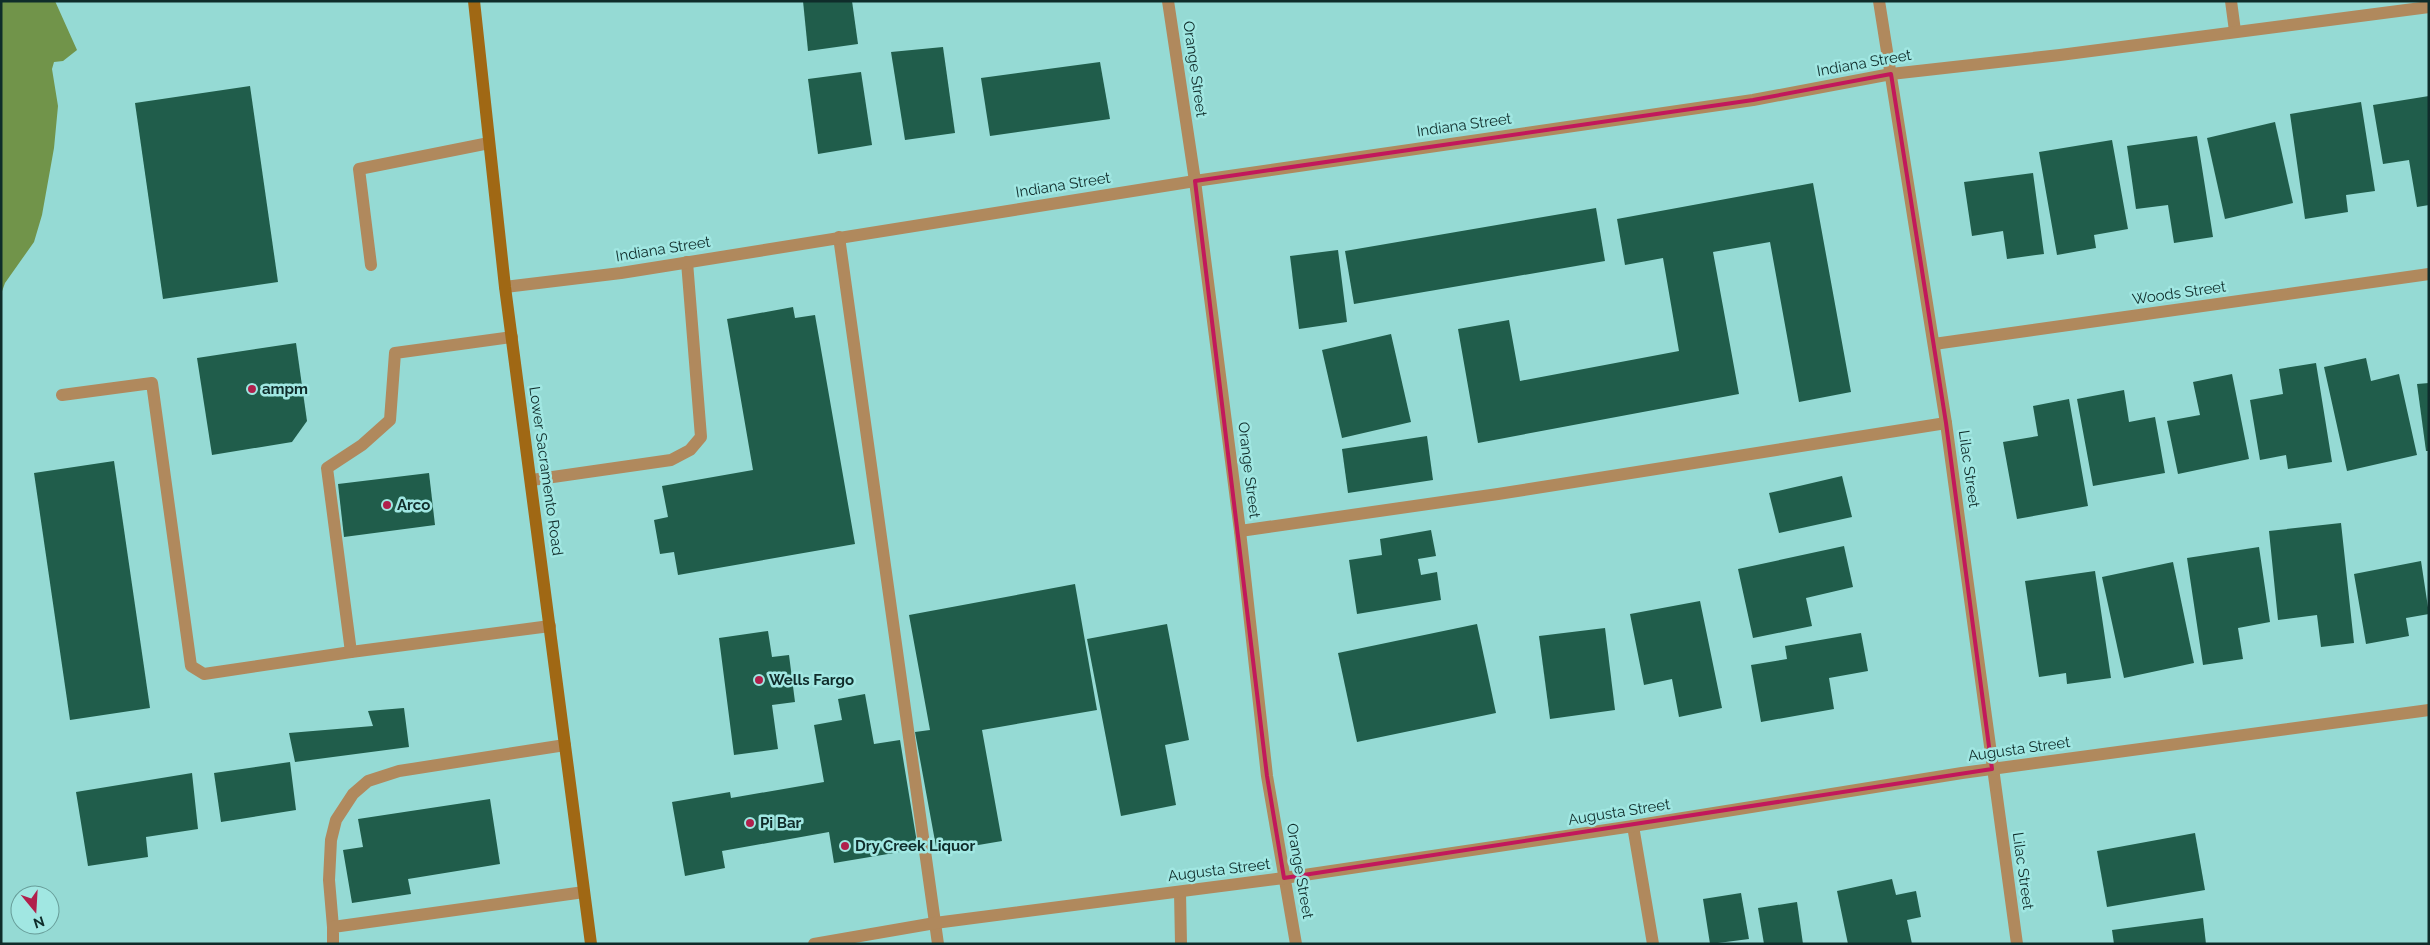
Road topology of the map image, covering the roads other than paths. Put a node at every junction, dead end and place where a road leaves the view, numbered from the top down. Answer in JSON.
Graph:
{"nodes":[{"id":1,"x":474,"y":1,"type":"edge"},
{"id":2,"x":1168,"y":1,"type":"edge"},
{"id":3,"x":1879,"y":1,"type":"edge"},
{"id":4,"x":2231,"y":1,"type":"edge"},
{"id":5,"x":2429,"y":7,"type":"edge"},
{"id":6,"x":2236,"y":31,"type":"junction"},
{"id":7,"x":1891,"y":74,"type":"junction"},
{"id":8,"x":489,"y":143,"type":"junction"},
{"id":9,"x":1195,"y":181,"type":"junction"},
{"id":10,"x":839,"y":236,"type":"junction"},
{"id":11,"x":687,"y":262,"type":"junction"},
{"id":12,"x":371,"y":265,"type":"dead end"},
{"id":13,"x":2429,"y":274,"type":"edge"},
{"id":14,"x":505,"y":287,"type":"junction"},
{"id":15,"x":512,"y":337,"type":"junction"},
{"id":16,"x":1934,"y":344,"type":"junction"},
{"id":17,"x":62,"y":395,"type":"dead end"},
{"id":18,"x":1946,"y":423,"type":"junction"},
{"id":19,"x":532,"y":480,"type":"junction"},
{"id":20,"x":1240,"y":531,"type":"junction"},
{"id":21,"x":550,"y":626,"type":"junction"},
{"id":22,"x":351,"y":652,"type":"junction"},
{"id":23,"x":2429,"y":710,"type":"edge"},
{"id":24,"x":565,"y":745,"type":"junction"},
{"id":25,"x":1992,"y":769,"type":"junction"},
{"id":26,"x":1633,"y":826,"type":"junction"},
{"id":27,"x":1284,"y":878,"type":"junction"},
{"id":28,"x":584,"y":892,"type":"junction"},
{"id":29,"x":1180,"y":892,"type":"junction"},
{"id":30,"x":935,"y":923,"type":"junction"},
{"id":31,"x":333,"y":927,"type":"junction"},
{"id":32,"x":333,"y":944,"type":"edge"},
{"id":33,"x":591,"y":944,"type":"edge"},
{"id":34,"x":814,"y":944,"type":"edge"},
{"id":35,"x":938,"y":944,"type":"edge"},
{"id":36,"x":1181,"y":944,"type":"edge"},
{"id":37,"x":1296,"y":944,"type":"edge"},
{"id":38,"x":1653,"y":944,"type":"edge"},
{"id":39,"x":2017,"y":944,"type":"edge"}],
"edges":[{"from":1,"to":8,"type":"main road","name":"Lower Sacramento Road"},
{"from":2,"to":9,"type":"street","name":"Orange Street"},
{"from":3,"to":7,"type":"street","name":"Lilac Street"},
{"from":4,"to":6,"type":"street"},
{"from":5,"to":6,"type":"street","name":"Indiana Street"},
{"from":6,"to":7,"type":"street","name":"Indiana Street"},
{"from":7,"to":9,"type":"street","name":"Indiana Street"},
{"from":7,"to":16,"type":"street","name":"Lilac Street"},
{"from":8,"to":12,"type":"street"},
{"from":8,"to":14,"type":"main road","name":"Lower Sacramento Road"},
{"from":9,"to":10,"type":"street","name":"Indiana Street"},
{"from":9,"to":20,"type":"street","name":"Orange Street"},
{"from":10,"to":11,"type":"street","name":"Indiana Street"},
{"from":10,"to":30,"type":"street"},
{"from":11,"to":14,"type":"street","name":"Indiana Street"},
{"from":11,"to":19,"type":"street"},
{"from":13,"to":16,"type":"street","name":"Woods Street"},
{"from":14,"to":15,"type":"main road","name":"Lower Sacramento Road"},
{"from":15,"to":19,"type":"main road","name":"Lower Sacramento Road"},
{"from":15,"to":22,"type":"street"},
{"from":16,"to":18,"type":"street","name":"Lilac Street"},
{"from":17,"to":22,"type":"street"},
{"from":18,"to":20,"type":"street"},
{"from":18,"to":25,"type":"street","name":"Lilac Street"},
{"from":19,"to":21,"type":"main road","name":"Lower Sacramento Road"},
{"from":20,"to":27,"type":"street","name":"Orange Street"},
{"from":21,"to":22,"type":"street"},
{"from":21,"to":24,"type":"main road","name":"Lower Sacramento Road"},
{"from":23,"to":25,"type":"street","name":"Augusta Street"},
{"from":24,"to":28,"type":"main road","name":"Lower Sacramento Road"},
{"from":24,"to":31,"type":"street"},
{"from":25,"to":26,"type":"street","name":"Augusta Street"},
{"from":25,"to":39,"type":"street","name":"Lilac Street"},
{"from":26,"to":27,"type":"street","name":"Augusta Street"},
{"from":26,"to":38,"type":"street"},
{"from":27,"to":29,"type":"street","name":"Augusta Street"},
{"from":27,"to":37,"type":"street","name":"Orange Street"},
{"from":28,"to":31,"type":"street"},
{"from":28,"to":33,"type":"main road","name":"Lower Sacramento Road"},
{"from":29,"to":30,"type":"street","name":"Augusta Street"},
{"from":29,"to":36,"type":"street"},
{"from":30,"to":34,"type":"street","name":"Augusta Street"},
{"from":30,"to":35,"type":"street"},
{"from":31,"to":32,"type":"street"}]}
